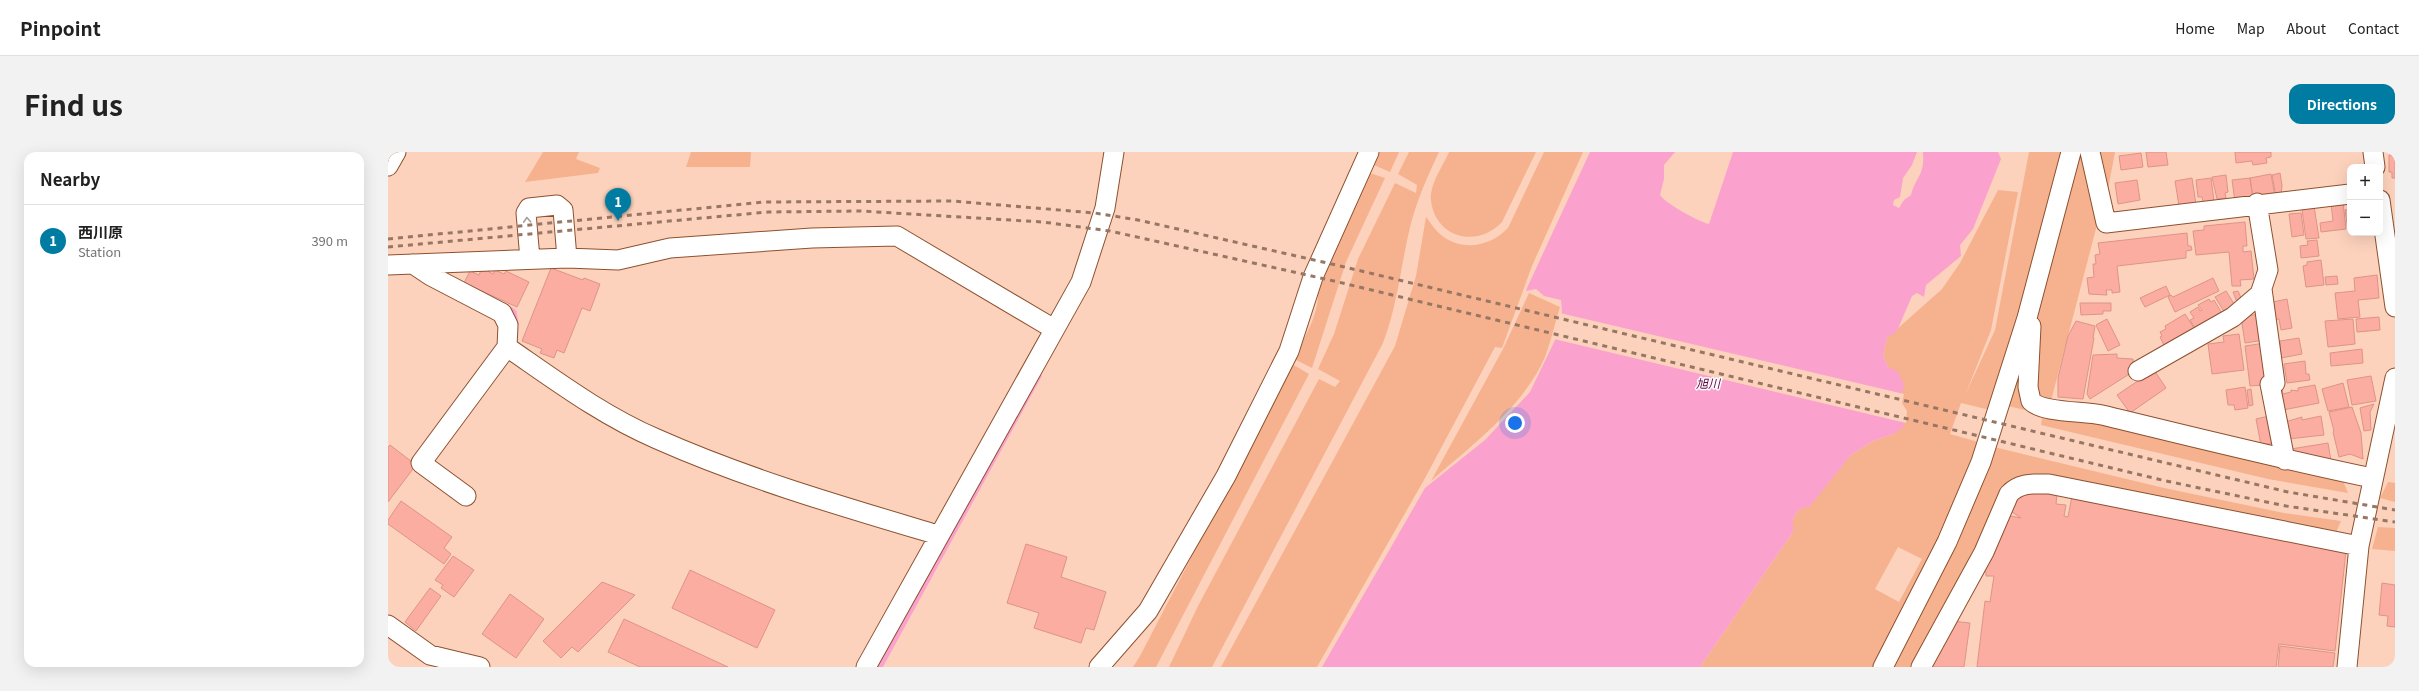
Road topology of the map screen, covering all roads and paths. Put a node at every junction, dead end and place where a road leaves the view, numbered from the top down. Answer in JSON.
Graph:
{"nodes":[{"id":1,"x":396,"y":152,"type":"edge"},
{"id":2,"x":1114,"y":152,"type":"edge"},
{"id":3,"x":1370,"y":152,"type":"edge"},
{"id":4,"x":2071,"y":152,"type":"edge"},
{"id":5,"x":2090,"y":152,"type":"edge"},
{"id":6,"x":2373,"y":152,"type":"edge"},
{"id":7,"x":2375,"y":164,"type":"edge"},
{"id":8,"x":388,"y":166,"type":"edge"},
{"id":9,"x":2347,"y":194,"type":"edge"},
{"id":10,"x":2257,"y":203,"type":"junction"},
{"id":11,"x":2383,"y":214,"type":"edge"},
{"id":12,"x":2392,"y":254,"type":"edge"},
{"id":13,"x":568,"y":258,"type":"junction"},
{"id":14,"x":530,"y":259,"type":"junction"},
{"id":15,"x":413,"y":264,"type":"junction"},
{"id":16,"x":388,"y":265,"type":"edge"},
{"id":17,"x":2262,"y":289,"type":"junction"},
{"id":18,"x":2395,"y":307,"type":"edge"},
{"id":19,"x":2030,"y":308,"type":"junction"},
{"id":20,"x":1054,"y":328,"type":"junction"},
{"id":21,"x":507,"y":348,"type":"junction"},
{"id":22,"x":2138,"y":370,"type":"dead end"},
{"id":23,"x":2395,"y":378,"type":"edge"},
{"id":24,"x":2285,"y":460,"type":"junction"},
{"id":25,"x":2372,"y":478,"type":"junction"},
{"id":26,"x":466,"y":496,"type":"dead end"},
{"id":27,"x":938,"y":535,"type":"junction"},
{"id":28,"x":2359,"y":546,"type":"junction"},
{"id":29,"x":388,"y":625,"type":"edge"},
{"id":30,"x":480,"y":667,"type":"edge"},
{"id":31,"x":866,"y":667,"type":"edge"},
{"id":32,"x":1099,"y":667,"type":"edge"},
{"id":33,"x":1883,"y":667,"type":"edge"},
{"id":34,"x":1921,"y":667,"type":"edge"},
{"id":35,"x":2347,"y":667,"type":"edge"}],
"edges":[{"from":1,"to":8,"type":"street"},
{"from":2,"to":20,"type":"street"},
{"from":3,"to":32,"type":"street"},
{"from":4,"to":19,"type":"street"},
{"from":5,"to":10,"type":"street"},
{"from":6,"to":7,"type":"street"},
{"from":9,"to":10,"type":"street"},
{"from":10,"to":17,"type":"street"},
{"from":11,"to":12,"type":"street"},
{"from":12,"to":18,"type":"street"},
{"from":13,"to":14,"type":"street"},
{"from":14,"to":13,"type":"street","one_way":true},
{"from":13,"to":20,"type":"street"},
{"from":14,"to":15,"type":"street"},
{"from":15,"to":16,"type":"street"},
{"from":15,"to":21,"type":"street"},
{"from":17,"to":22,"type":"street"},
{"from":17,"to":24,"type":"street"},
{"from":19,"to":24,"type":"street"},
{"from":19,"to":33,"type":"street"},
{"from":20,"to":27,"type":"street"},
{"from":21,"to":26,"type":"street"},
{"from":21,"to":27,"type":"street"},
{"from":23,"to":25,"type":"street"},
{"from":24,"to":25,"type":"street"},
{"from":25,"to":28,"type":"street"},
{"from":27,"to":31,"type":"street"},
{"from":28,"to":34,"type":"street"},
{"from":28,"to":35,"type":"street"},
{"from":29,"to":30,"type":"street"}]}
